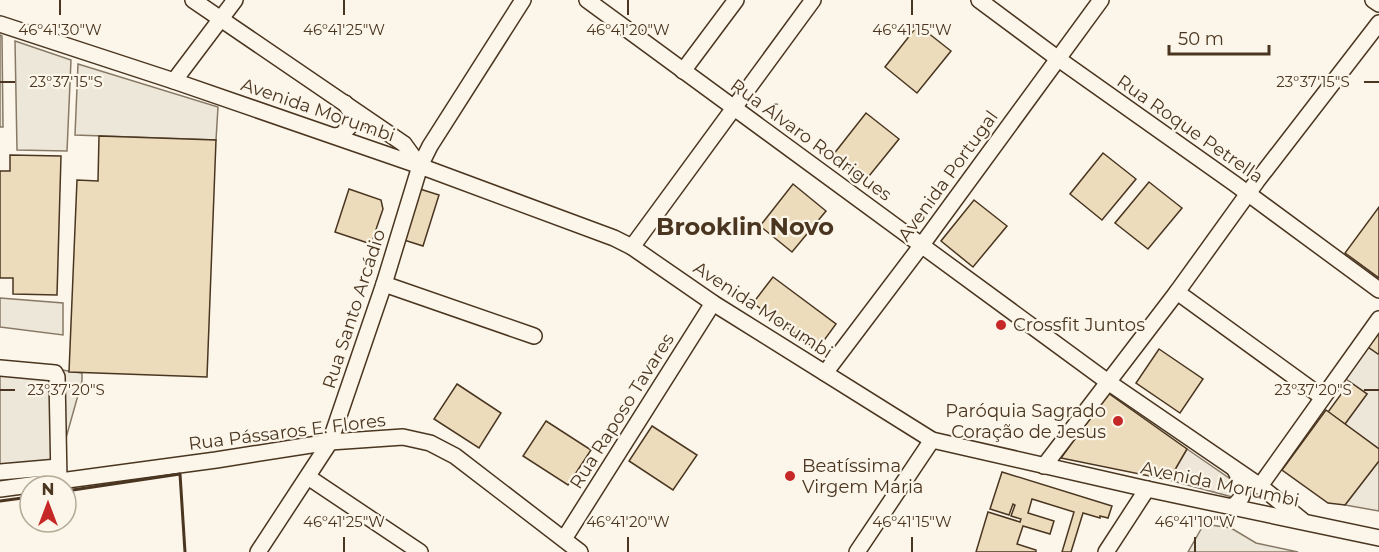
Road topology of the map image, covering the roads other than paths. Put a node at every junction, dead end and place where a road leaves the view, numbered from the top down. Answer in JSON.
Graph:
{"nodes":[{"id":1,"x":193,"y":0,"type":"edge"},
{"id":2,"x":235,"y":0,"type":"edge"},
{"id":3,"x":523,"y":0,"type":"edge"},
{"id":4,"x":587,"y":0,"type":"edge"},
{"id":5,"x":736,"y":0,"type":"edge"},
{"id":6,"x":813,"y":0,"type":"edge"},
{"id":7,"x":979,"y":0,"type":"edge"},
{"id":8,"x":1101,"y":0,"type":"edge"},
{"id":9,"x":1373,"y":0,"type":"edge"},
{"id":10,"x":1379,"y":4,"type":"edge"},
{"id":11,"x":998,"y":5,"type":"edge"},
{"id":12,"x":220,"y":20,"type":"junction"},
{"id":13,"x":1379,"y":22,"type":"edge"},
{"id":14,"x":0,"y":24,"type":"edge"},
{"id":15,"x":1057,"y":58,"type":"junction"},
{"id":16,"x":683,"y":71,"type":"junction"},
{"id":17,"x":174,"y":81,"type":"junction"},
{"id":18,"x":345,"y":103,"type":"junction"},
{"id":19,"x":734,"y":108,"type":"junction"},
{"id":20,"x":334,"y":136,"type":"junction"},
{"id":21,"x":420,"y":166,"type":"junction"},
{"id":22,"x":1248,"y":194,"type":"junction"},
{"id":23,"x":921,"y":246,"type":"junction"},
{"id":24,"x":632,"y":247,"type":"junction"},
{"id":25,"x":384,"y":284,"type":"junction"},
{"id":26,"x":1379,"y":290,"type":"edge"},
{"id":27,"x":1177,"y":292,"type":"junction"},
{"id":28,"x":714,"y":303,"type":"junction"},
{"id":29,"x":1379,"y":319,"type":"edge"},
{"id":30,"x":534,"y":336,"type":"dead end"},
{"id":31,"x":0,"y":368,"type":"edge"},
{"id":32,"x":825,"y":373,"type":"junction"},
{"id":33,"x":1108,"y":382,"type":"junction"},
{"id":34,"x":1322,"y":397,"type":"junction"},
{"id":35,"x":932,"y":440,"type":"junction"},
{"id":36,"x":330,"y":442,"type":"junction"},
{"id":37,"x":1044,"y":466,"type":"junction"},
{"id":38,"x":1235,"y":470,"type":"junction"},
{"id":39,"x":0,"y":472,"type":"edge"},
{"id":40,"x":59,"y":474,"type":"junction"},
{"id":41,"x":308,"y":477,"type":"junction"},
{"id":42,"x":18,"y":484,"type":"edge"},
{"id":43,"x":1260,"y":486,"type":"junction"},
{"id":44,"x":0,"y":489,"type":"edge"},
{"id":45,"x":1147,"y":489,"type":"junction"},
{"id":46,"x":1232,"y":507,"type":"junction"},
{"id":47,"x":1304,"y":522,"type":"junction"},
{"id":48,"x":1379,"y":538,"type":"edge"},
{"id":49,"x":564,"y":539,"type":"junction"},
{"id":50,"x":402,"y":547,"type":"edge"},
{"id":51,"x":258,"y":552,"type":"edge"},
{"id":52,"x":420,"y":552,"type":"edge"},
{"id":53,"x":580,"y":552,"type":"edge"},
{"id":54,"x":857,"y":552,"type":"edge"},
{"id":55,"x":1106,"y":552,"type":"edge"}],
"edges":[{"from":1,"to":12,"type":"street"},
{"from":2,"to":12,"type":"street"},
{"from":3,"to":21,"type":"street","name":"Rua Santo Arcádio"},
{"from":4,"to":16,"type":"street","name":"Rua Álvaro Rodrigues"},
{"from":5,"to":16,"type":"street"},
{"from":6,"to":19,"type":"street"},
{"from":7,"to":11,"type":"street","name":"Rua Roque Petrella"},
{"from":8,"to":15,"type":"street","name":"Avenida Portugal"},
{"from":9,"to":10,"type":"street"},
{"from":11,"to":15,"type":"street","name":"Rua Roque Petrella"},
{"from":12,"to":17,"type":"street"},
{"from":12,"to":18,"type":"street"},
{"from":13,"to":22,"type":"street"},
{"from":14,"to":17,"type":"street","name":"Avenida Morumbi"},
{"from":15,"to":22,"type":"street","name":"Rua Roque Petrella"},
{"from":15,"to":23,"type":"street","name":"Avenida Portugal"},
{"from":16,"to":19,"type":"street","name":"Rua Álvaro Rodrigues"},
{"from":17,"to":20,"type":"street","name":"Avenida Morumbi"},
{"from":18,"to":20,"type":"street"},
{"from":18,"to":21,"type":"street"},
{"from":19,"to":23,"type":"street","name":"Rua Álvaro Rodrigues"},
{"from":19,"to":24,"type":"street"},
{"from":20,"to":21,"type":"street","name":"Avenida Morumbi"},
{"from":21,"to":24,"type":"street","name":"Avenida Morumbi"},
{"from":21,"to":25,"type":"street","name":"Rua Santo Arcádio"},
{"from":22,"to":26,"type":"street","name":"Rua Roque Petrella"},
{"from":22,"to":27,"type":"street"},
{"from":23,"to":32,"type":"street","name":"Avenida Portugal"},
{"from":23,"to":33,"type":"street","name":"Rua Álvaro Rodrigues"},
{"from":24,"to":28,"type":"street","name":"Avenida Morumbi"},
{"from":25,"to":30,"type":"street"},
{"from":25,"to":36,"type":"street","name":"Rua Santo Arcádio"},
{"from":27,"to":33,"type":"street"},
{"from":27,"to":34,"type":"street"},
{"from":28,"to":32,"type":"street","name":"Avenida Morumbi"},
{"from":28,"to":49,"type":"street","name":"Rua Raposo Tavares"},
{"from":29,"to":34,"type":"street"},
{"from":31,"to":40,"type":"street"},
{"from":32,"to":35,"type":"street","name":"Avenida Morumbi"},
{"from":33,"to":37,"type":"street"},
{"from":33,"to":38,"type":"street","name":"Rua Álvaro Rodrigues"},
{"from":34,"to":43,"type":"street"},
{"from":35,"to":37,"type":"street","name":"Avenida Morumbi"},
{"from":35,"to":54,"type":"street"},
{"from":36,"to":40,"type":"street","name":"Rua Pássaros E. Flores"},
{"from":36,"to":41,"type":"street","name":"Rua Santo Arcádio"},
{"from":36,"to":49,"type":"street","name":"Rua Pássaros E. Flores"},
{"from":37,"to":45,"type":"street","name":"Avenida Morumbi"},
{"from":38,"to":43,"type":"street","name":"Rua Álvaro Rodrigues"},
{"from":38,"to":46,"type":"street"},
{"from":39,"to":40,"type":"street"},
{"from":41,"to":50,"type":"street"},
{"from":41,"to":51,"type":"street","name":"Rua Santo Arcádio"},
{"from":42,"to":44,"type":"street","name":"Rua Pássaros E. Flores"},
{"from":43,"to":47,"type":"street","name":"Rua Álvaro Rodrigues"},
{"from":45,"to":46,"type":"street","name":"Avenida Morumbi"},
{"from":45,"to":55,"type":"street"},
{"from":46,"to":47,"type":"street","name":"Avenida Morumbi"},
{"from":47,"to":48,"type":"street","name":"Avenida Morumbi"},
{"from":49,"to":53,"type":"street","name":"Rua Pássaros E. Flores"},
{"from":50,"to":52,"type":"street"}]}
